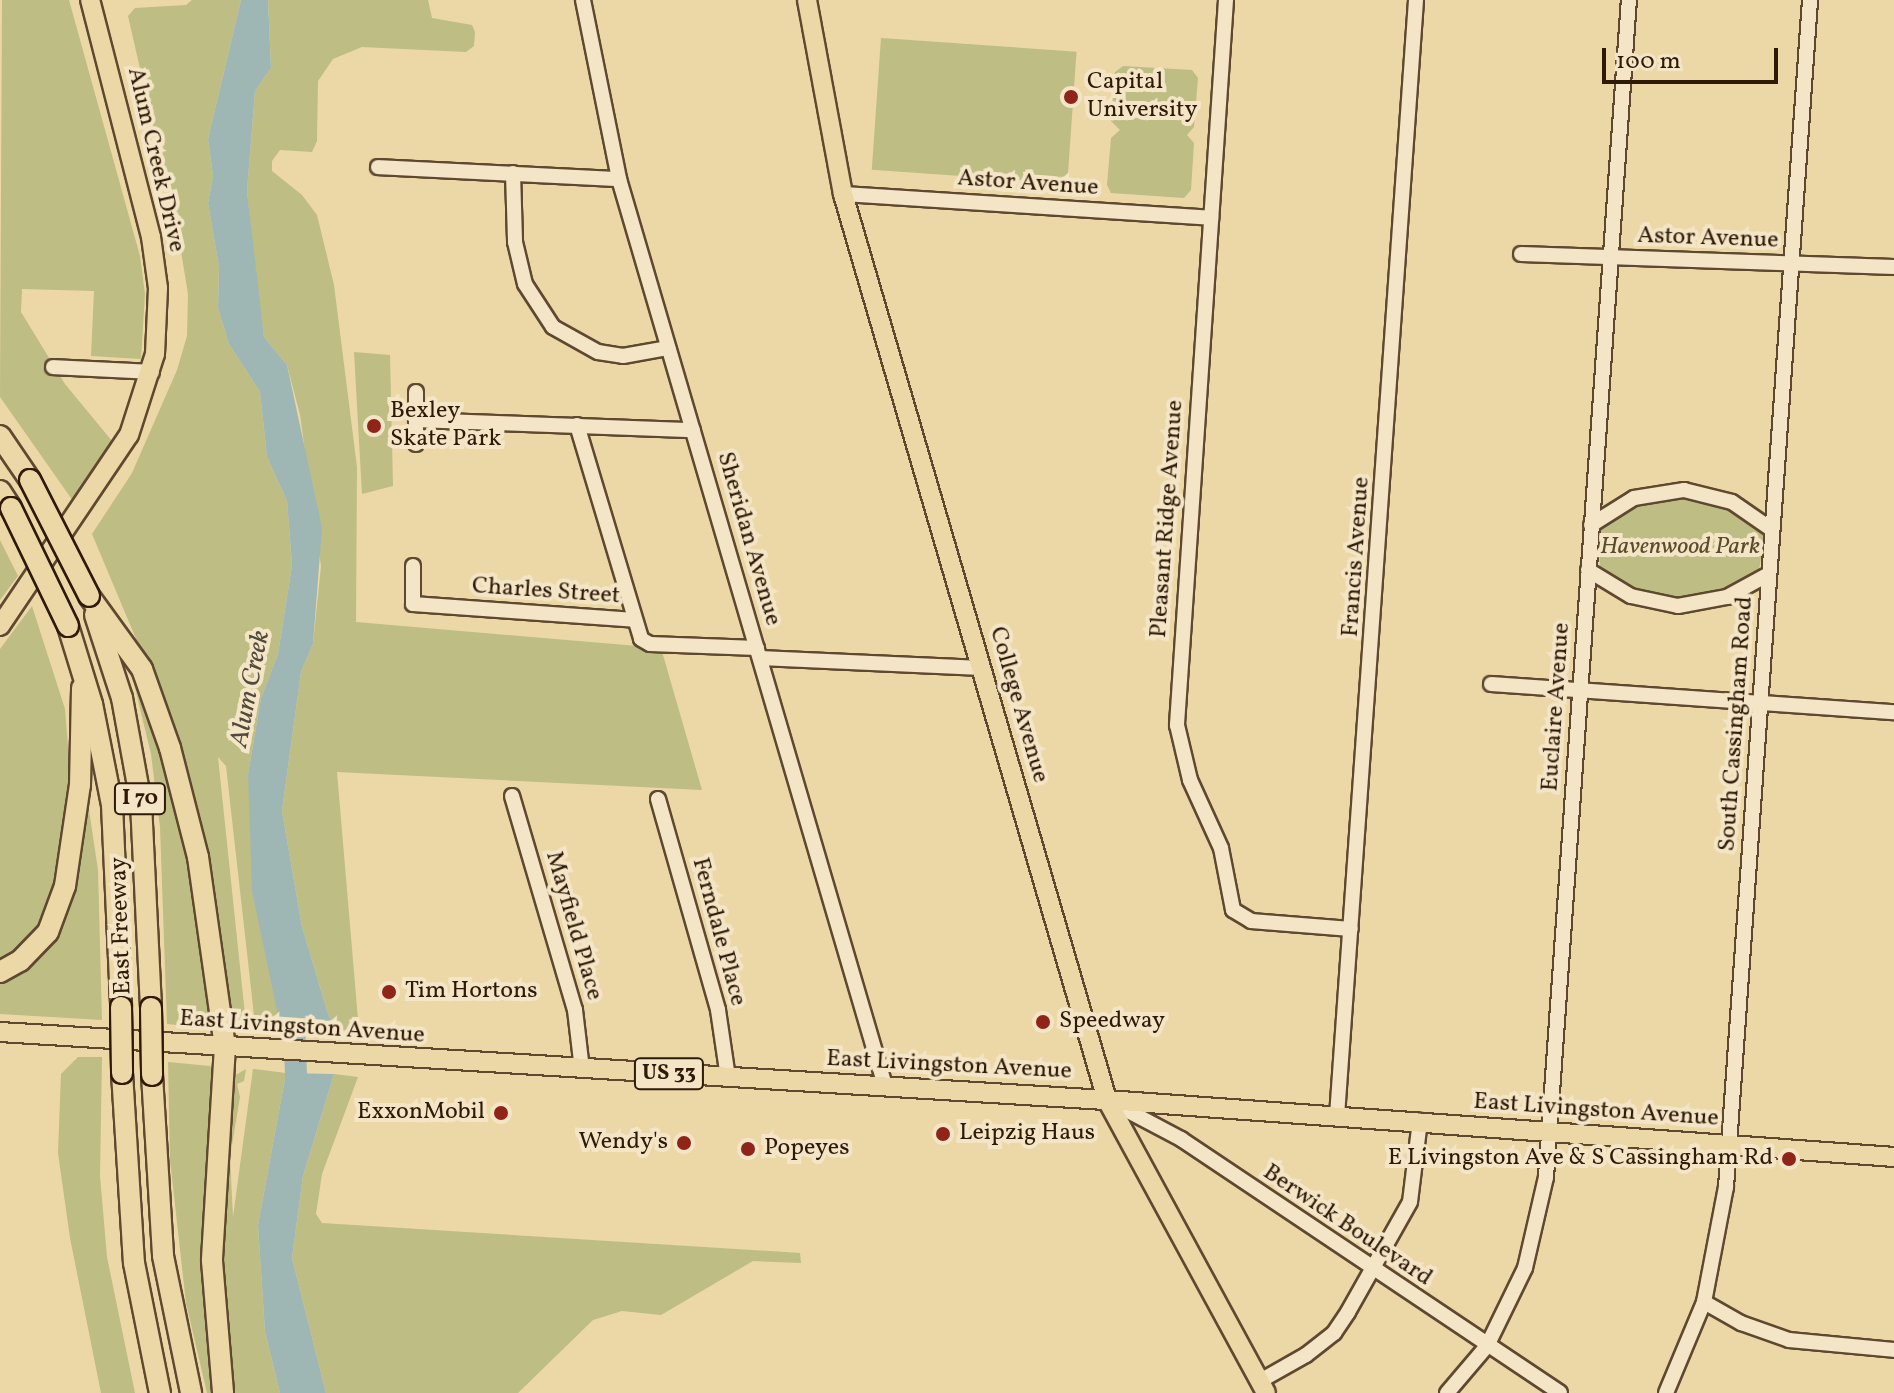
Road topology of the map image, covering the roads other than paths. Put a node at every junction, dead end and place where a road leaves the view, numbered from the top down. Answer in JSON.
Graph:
{"nodes":[{"id":1,"x":90,"y":0,"type":"edge"},
{"id":2,"x":583,"y":0,"type":"edge"},
{"id":3,"x":807,"y":0,"type":"edge"},
{"id":4,"x":1226,"y":0,"type":"edge"},
{"id":5,"x":1416,"y":0,"type":"edge"},
{"id":6,"x":1629,"y":0,"type":"edge"},
{"id":7,"x":1810,"y":0,"type":"edge"},
{"id":8,"x":378,"y":167,"type":"dead end"},
{"id":9,"x":513,"y":173,"type":"junction"},
{"id":10,"x":619,"y":179,"type":"junction"},
{"id":11,"x":843,"y":194,"type":"junction"},
{"id":12,"x":1211,"y":218,"type":"junction"},
{"id":13,"x":1521,"y":254,"type":"dead end"},
{"id":14,"x":1610,"y":257,"type":"junction"},
{"id":15,"x":1791,"y":263,"type":"junction"},
{"id":16,"x":1894,"y":267,"type":"edge"},
{"id":17,"x":668,"y":348,"type":"junction"},
{"id":18,"x":53,"y":367,"type":"dead end"},
{"id":19,"x":152,"y":372,"type":"junction"},
{"id":20,"x":416,"y":392,"type":"dead end"},
{"id":21,"x":416,"y":420,"type":"junction"},
{"id":22,"x":577,"y":425,"type":"junction"},
{"id":23,"x":693,"y":430,"type":"junction"},
{"id":24,"x":0,"y":436,"type":"edge"},
{"id":25,"x":416,"y":444,"type":"dead end"},
{"id":26,"x":6,"y":499,"type":"edge"},
{"id":27,"x":1591,"y":525,"type":"junction"},
{"id":28,"x":1771,"y":529,"type":"junction"},
{"id":29,"x":413,"y":566,"type":"dead end"},
{"id":30,"x":1588,"y":570,"type":"junction"},
{"id":31,"x":1769,"y":574,"type":"junction"},
{"id":32,"x":89,"y":596,"type":"junction"},
{"id":33,"x":634,"y":620,"type":"junction"},
{"id":34,"x":0,"y":626,"type":"edge"},
{"id":35,"x":759,"y":653,"type":"junction"},
{"id":36,"x":982,"y":668,"type":"junction"},
{"id":37,"x":84,"y":675,"type":"junction"},
{"id":38,"x":1491,"y":684,"type":"dead end"},
{"id":39,"x":1580,"y":690,"type":"junction"},
{"id":40,"x":1761,"y":703,"type":"junction"},
{"id":41,"x":1894,"y":712,"type":"edge"},
{"id":42,"x":512,"y":796,"type":"dead end"},
{"id":43,"x":658,"y":799,"type":"dead end"},
{"id":44,"x":1351,"y":929,"type":"junction"},
{"id":45,"x":0,"y":972,"type":"edge"},
{"id":46,"x":0,"y":1032,"type":"edge"},
{"id":47,"x":225,"y":1046,"type":"junction"},
{"id":48,"x":582,"y":1070,"type":"junction"},
{"id":49,"x":728,"y":1078,"type":"junction"},
{"id":50,"x":885,"y":1086,"type":"junction"},
{"id":51,"x":1107,"y":1100,"type":"junction"},
{"id":52,"x":1337,"y":1116,"type":"junction"},
{"id":53,"x":1420,"y":1121,"type":"junction"},
{"id":54,"x":1549,"y":1131,"type":"junction"},
{"id":55,"x":1729,"y":1145,"type":"junction"},
{"id":56,"x":1894,"y":1157,"type":"edge"},
{"id":57,"x":1373,"y":1271,"type":"junction"},
{"id":58,"x":1704,"y":1302,"type":"junction"},
{"id":59,"x":1487,"y":1346,"type":"junction"},
{"id":60,"x":1894,"y":1350,"type":"edge"},
{"id":61,"x":1263,"y":1387,"type":"edge"},
{"id":62,"x":160,"y":1393,"type":"edge"},
{"id":63,"x":191,"y":1393,"type":"edge"},
{"id":64,"x":223,"y":1393,"type":"edge"},
{"id":65,"x":1447,"y":1393,"type":"edge"},
{"id":66,"x":1560,"y":1393,"type":"edge"},
{"id":67,"x":1666,"y":1393,"type":"edge"}],
"edges":[{"from":1,"to":19,"type":"main road","name":"Alum Creek Drive"},
{"from":2,"to":10,"type":"street","name":"Sheridan Avenue"},
{"from":3,"to":11,"type":"main road","name":"College Avenue"},
{"from":4,"to":12,"type":"street","name":"Pleasant Ridge Avenue"},
{"from":5,"to":44,"type":"street","name":"Francis Avenue"},
{"from":6,"to":14,"type":"street","name":"Euclaire Avenue"},
{"from":7,"to":15,"type":"street","name":"South Cassingham Road"},
{"from":8,"to":9,"type":"street"},
{"from":9,"to":10,"type":"street"},
{"from":9,"to":17,"type":"street"},
{"from":10,"to":17,"type":"street","name":"Sheridan Avenue"},
{"from":11,"to":12,"type":"street","name":"Astor Avenue"},
{"from":11,"to":36,"type":"main road","name":"College Avenue"},
{"from":12,"to":44,"type":"street","name":"Pleasant Ridge Avenue"},
{"from":13,"to":14,"type":"street","name":"Astor Avenue"},
{"from":14,"to":15,"type":"street","name":"Astor Avenue"},
{"from":14,"to":27,"type":"street","name":"Euclaire Avenue"},
{"from":15,"to":16,"type":"street","name":"Astor Avenue"},
{"from":15,"to":28,"type":"street","name":"South Cassingham Road"},
{"from":17,"to":23,"type":"street","name":"Sheridan Avenue"},
{"from":18,"to":19,"type":"street"},
{"from":19,"to":34,"type":"main road","name":"Alum Creek Drive"},
{"from":20,"to":21,"type":"street"},
{"from":21,"to":22,"type":"street"},
{"from":21,"to":25,"type":"street"},
{"from":22,"to":23,"type":"street"},
{"from":22,"to":33,"type":"street"},
{"from":23,"to":35,"type":"street","name":"Sheridan Avenue"},
{"from":24,"to":32,"type":"highway","name":"East Freeway","number":"I 70","bridge":true},
{"from":26,"to":37,"type":"highway","name":"East Freeway","number":"I 70","bridge":true},
{"from":27,"to":28,"type":"street"},
{"from":27,"to":30,"type":"street","name":"Euclaire Avenue"},
{"from":28,"to":31,"type":"street","name":"South Cassingham Road"},
{"from":29,"to":33,"type":"street","name":"Charles Street"},
{"from":30,"to":31,"type":"street"},
{"from":30,"to":39,"type":"street","name":"Euclaire Avenue"},
{"from":31,"to":40,"type":"street","name":"South Cassingham Road"},
{"from":32,"to":47,"type":"highway"},
{"from":32,"to":63,"type":"highway","name":"East Freeway","number":"I 70","bridge":true},
{"from":33,"to":35,"type":"street","name":"Charles Street"},
{"from":35,"to":36,"type":"street","name":"Charles Street"},
{"from":35,"to":50,"type":"street","name":"Sheridan Avenue"},
{"from":36,"to":51,"type":"main road","name":"College Avenue"},
{"from":37,"to":45,"type":"highway"},
{"from":37,"to":62,"type":"highway","name":"East Freeway","number":"I 70","bridge":true},
{"from":38,"to":39,"type":"street"},
{"from":39,"to":40,"type":"street"},
{"from":39,"to":54,"type":"street","name":"Euclaire Avenue"},
{"from":40,"to":41,"type":"street"},
{"from":40,"to":55,"type":"street","name":"South Cassingham Road"},
{"from":42,"to":48,"type":"street","name":"Mayfield Place"},
{"from":43,"to":49,"type":"street","name":"Ferndale Place"},
{"from":44,"to":52,"type":"street","name":"Francis Avenue"},
{"from":46,"to":47,"type":"main road","name":"East Livingston Avenue","number":"US 33"},
{"from":47,"to":48,"type":"main road","name":"East Livingston Avenue","number":"US 33"},
{"from":47,"to":64,"type":"highway"},
{"from":48,"to":49,"type":"main road","name":"East Livingston Avenue","number":"US 33"},
{"from":49,"to":50,"type":"main road","name":"East Livingston Avenue","number":"US 33"},
{"from":50,"to":51,"type":"main road","name":"East Livingston Avenue","number":"US 33"},
{"from":51,"to":52,"type":"main road","name":"East Livingston Avenue"},
{"from":51,"to":57,"type":"street","name":"Berwick Boulevard"},
{"from":51,"to":61,"type":"main road","name":"College Avenue"},
{"from":52,"to":53,"type":"main road","name":"East Livingston Avenue"},
{"from":53,"to":54,"type":"main road","name":"East Livingston Avenue"},
{"from":53,"to":57,"type":"street"},
{"from":54,"to":55,"type":"main road","name":"East Livingston Avenue"},
{"from":54,"to":59,"type":"street","name":"Euclaire Avenue"},
{"from":55,"to":56,"type":"main road","name":"East Livingston Avenue"},
{"from":55,"to":58,"type":"street","name":"South Cassingham Road"},
{"from":57,"to":59,"type":"street","name":"Berwick Boulevard"},
{"from":57,"to":61,"type":"street"},
{"from":58,"to":60,"type":"street"},
{"from":58,"to":67,"type":"street","name":"South Cassingham Road"},
{"from":59,"to":65,"type":"street","name":"Euclaire Avenue"},
{"from":59,"to":66,"type":"street","name":"Berwick Boulevard"}]}
